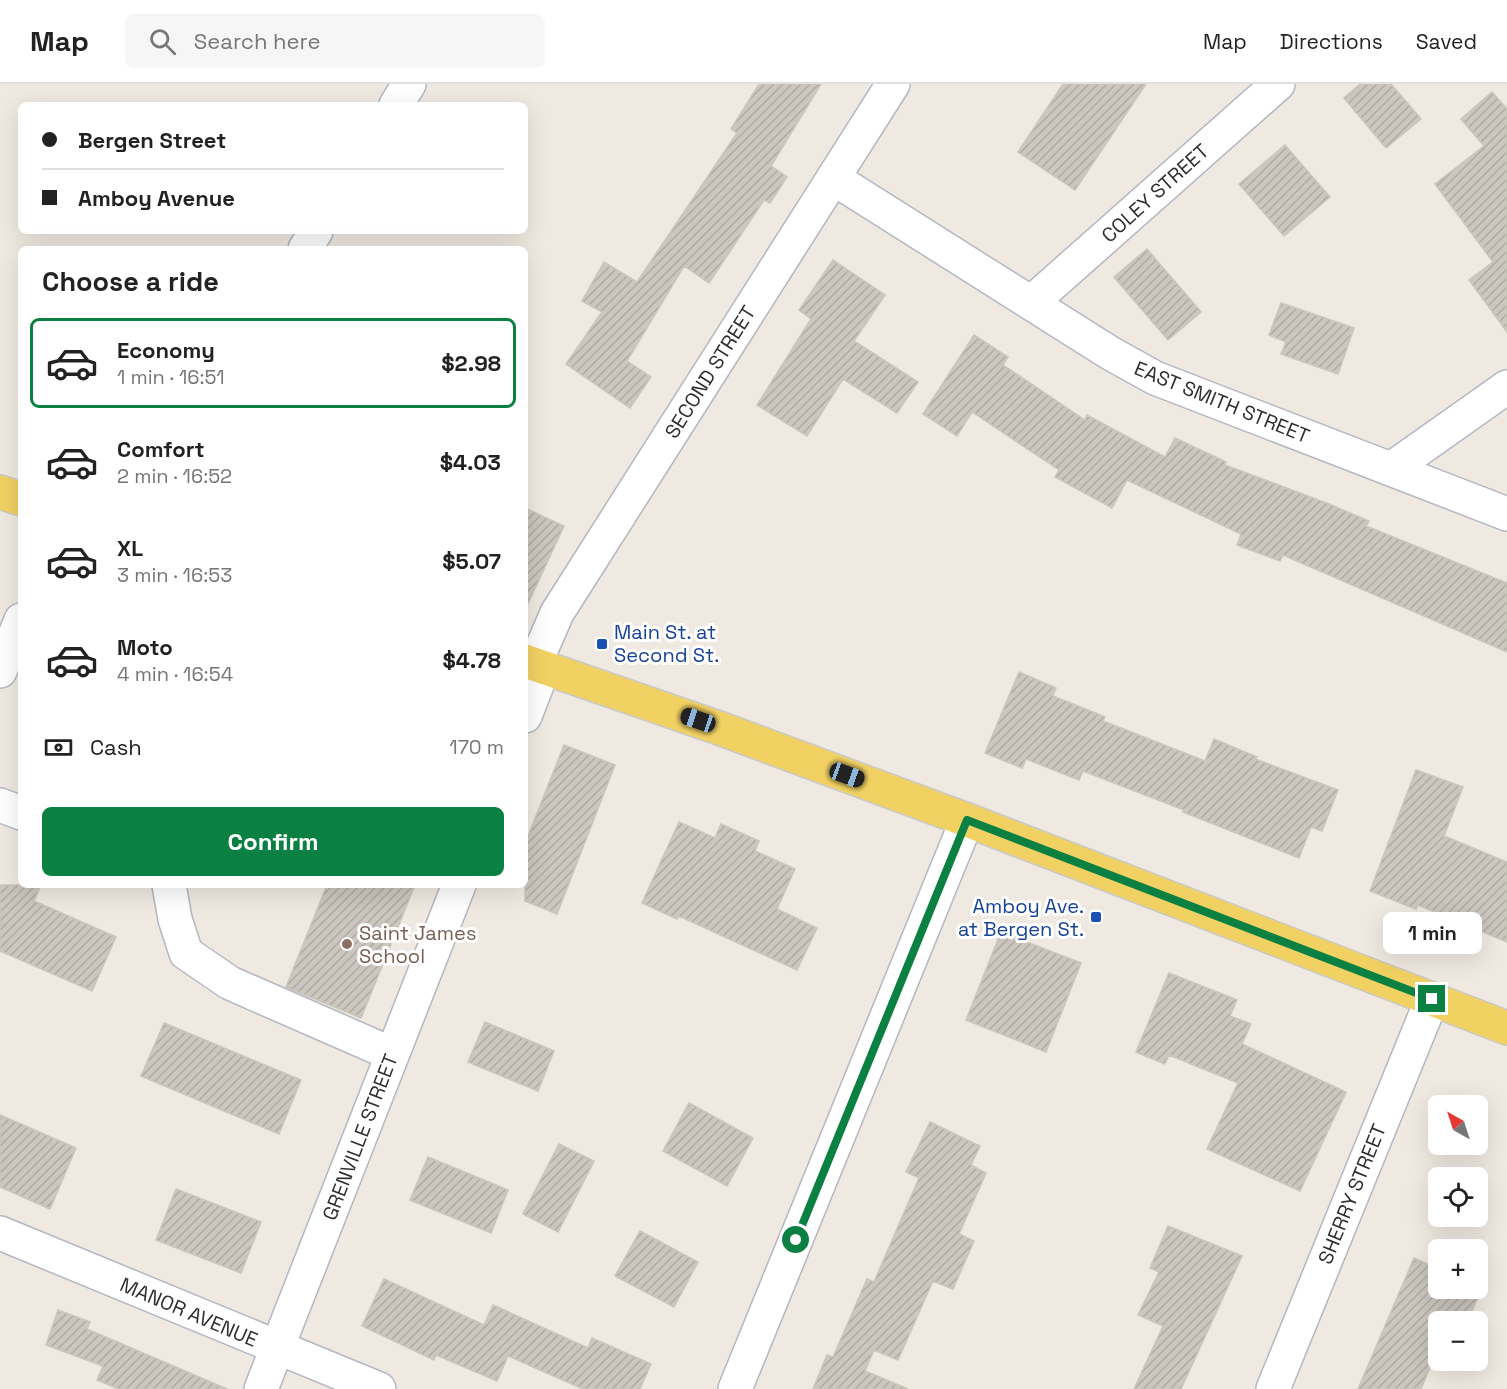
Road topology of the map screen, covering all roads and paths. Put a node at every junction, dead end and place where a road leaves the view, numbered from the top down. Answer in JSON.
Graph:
{"nodes":[{"id":1,"x":409,"y":84,"type":"edge"},
{"id":2,"x":893,"y":84,"type":"edge"},
{"id":3,"x":1278,"y":84,"type":"edge"},
{"id":4,"x":398,"y":102,"type":"edge"},
{"id":5,"x":833,"y":178,"type":"junction"},
{"id":6,"x":1032,"y":302,"type":"junction"},
{"id":7,"x":1507,"y":387,"type":"edge"},
{"id":8,"x":1391,"y":469,"type":"junction"},
{"id":9,"x":0,"y":492,"type":"edge"},
{"id":10,"x":18,"y":498,"type":"edge"},
{"id":11,"x":1507,"y":514,"type":"edge"},
{"id":12,"x":18,"y":627,"type":"edge"},
{"id":13,"x":535,"y":664,"type":"edge"},
{"id":14,"x":0,"y":671,"type":"edge"},
{"id":15,"x":528,"y":700,"type":"edge"},
{"id":16,"x":0,"y":805,"type":"edge"},
{"id":17,"x":18,"y":812,"type":"edge"},
{"id":18,"x":967,"y":820,"type":"junction"},
{"id":19,"x":170,"y":888,"type":"edge"},
{"id":20,"x":458,"y":888,"type":"edge"},
{"id":21,"x":1432,"y":999,"type":"junction"},
{"id":22,"x":1506,"y":1025,"type":"edge"},
{"id":23,"x":392,"y":1054,"type":"junction"},
{"id":24,"x":0,"y":1233,"type":"edge"},
{"id":25,"x":276,"y":1348,"type":"junction"},
{"id":26,"x":261,"y":1389,"type":"edge"},
{"id":27,"x":379,"y":1389,"type":"edge"},
{"id":28,"x":735,"y":1389,"type":"edge"},
{"id":29,"x":1273,"y":1389,"type":"edge"}],
"edges":[{"from":1,"to":4,"type":"street"},
{"from":2,"to":5,"type":"street","name":"SECOND STREET"},
{"from":3,"to":6,"type":"street","name":"COLEY STREET"},
{"from":5,"to":6,"type":"street","name":"EAST SMITH STREET"},
{"from":5,"to":13,"type":"street","name":"SECOND STREET"},
{"from":6,"to":8,"type":"street","name":"EAST SMITH STREET"},
{"from":7,"to":8,"type":"street"},
{"from":8,"to":11,"type":"street","name":"EAST SMITH STREET"},
{"from":9,"to":10,"type":"main road"},
{"from":12,"to":14,"type":"street"},
{"from":13,"to":15,"type":"street"},
{"from":13,"to":18,"type":"main road"},
{"from":16,"to":17,"type":"street"},
{"from":18,"to":21,"type":"main road"},
{"from":18,"to":28,"type":"street"},
{"from":19,"to":23,"type":"street"},
{"from":20,"to":23,"type":"street","name":"GRENVILLE STREET"},
{"from":21,"to":22,"type":"main road"},
{"from":21,"to":29,"type":"street","name":"SHERRY STREET"},
{"from":23,"to":25,"type":"street","name":"GRENVILLE STREET"},
{"from":24,"to":25,"type":"street","name":"MANOR AVENUE"},
{"from":25,"to":26,"type":"street","name":"GRENVILLE STREET"},
{"from":25,"to":27,"type":"street","name":"MANOR AVENUE"}]}
